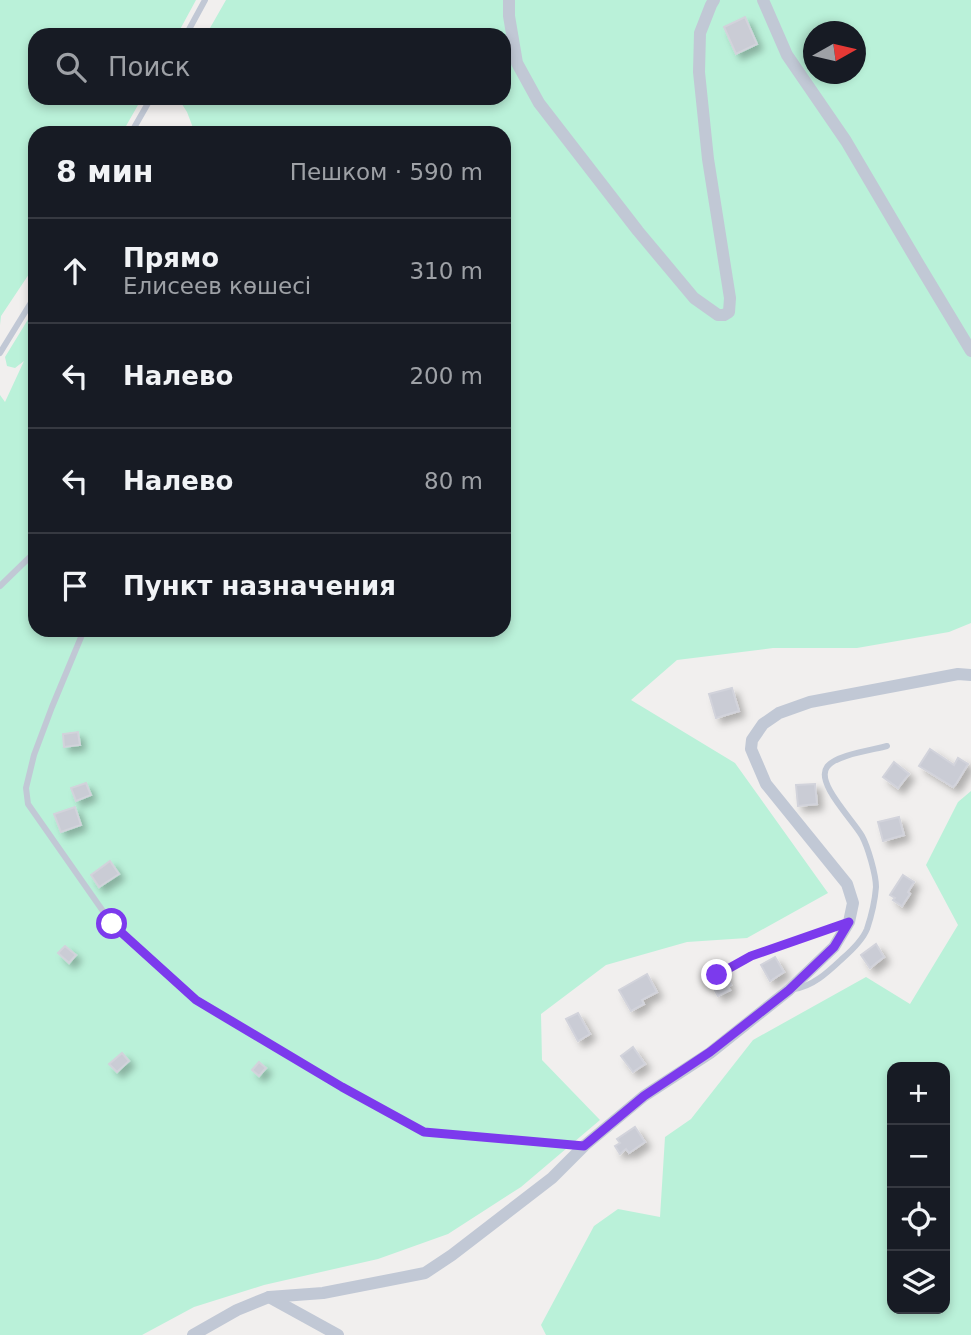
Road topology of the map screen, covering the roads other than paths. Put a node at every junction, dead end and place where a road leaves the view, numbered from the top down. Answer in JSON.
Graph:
{"nodes":[{"id":1,"x":205,"y":0,"type":"edge"},
{"id":2,"x":509,"y":0,"type":"edge"},
{"id":3,"x":714,"y":0,"type":"edge"},
{"id":4,"x":763,"y":0,"type":"edge"},
{"id":5,"x":190,"y":28,"type":"edge"},
{"id":6,"x":147,"y":105,"type":"edge"},
{"id":7,"x":135,"y":126,"type":"edge"},
{"id":8,"x":28,"y":307,"type":"edge"},
{"id":9,"x":971,"y":351,"type":"edge"},
{"id":10,"x":0,"y":353,"type":"edge"},
{"id":11,"x":28,"y":559,"type":"edge"},
{"id":12,"x":0,"y":586,"type":"edge"},
{"id":13,"x":81,"y":637,"type":"edge"},
{"id":14,"x":971,"y":675,"type":"edge"},
{"id":15,"x":887,"y":746,"type":"dead end"},
{"id":16,"x":849,"y":922,"type":"junction"},
{"id":17,"x":717,"y":975,"type":"dead end"},
{"id":18,"x":789,"y":990,"type":"junction"},
{"id":19,"x":584,"y":1146,"type":"junction"},
{"id":20,"x":269,"y":1297,"type":"junction"},
{"id":21,"x":192,"y":1335,"type":"edge"},
{"id":22,"x":338,"y":1335,"type":"edge"}],
"edges":[{"from":1,"to":5,"type":"lane"},
{"from":2,"to":3,"type":"street"},
{"from":4,"to":9,"type":"street"},
{"from":6,"to":7,"type":"lane"},
{"from":8,"to":10,"type":"lane"},
{"from":11,"to":12,"type":"lane"},
{"from":13,"to":19,"type":"lane"},
{"from":14,"to":16,"type":"street"},
{"from":15,"to":18,"type":"lane"},
{"from":16,"to":17,"type":"lane"},
{"from":16,"to":18,"type":"street"},
{"from":18,"to":19,"type":"street"},
{"from":19,"to":20,"type":"street"},
{"from":20,"to":21,"type":"street"},
{"from":20,"to":22,"type":"street"}]}
